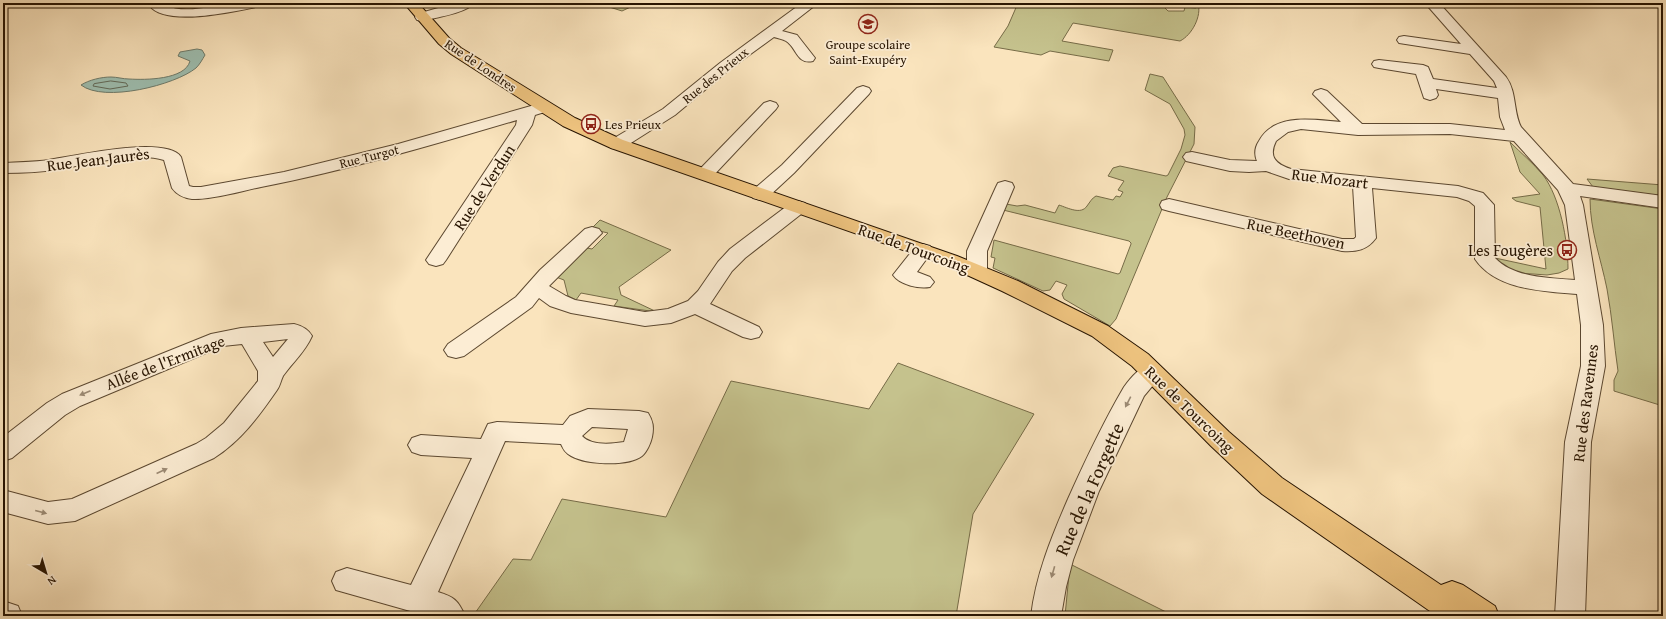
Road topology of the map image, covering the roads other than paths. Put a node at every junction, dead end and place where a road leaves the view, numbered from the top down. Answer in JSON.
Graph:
{"nodes":[{"id":1,"x":159,"y":3,"type":"edge"},
{"id":2,"x":255,"y":3,"type":"edge"},
{"id":3,"x":410,"y":3,"type":"edge"},
{"id":4,"x":467,"y":3,"type":"edge"},
{"id":5,"x":811,"y":3,"type":"edge"},
{"id":6,"x":1432,"y":3,"type":"edge"},
{"id":7,"x":422,"y":17,"type":"junction"},
{"id":8,"x":772,"y":32,"type":"junction"},
{"id":9,"x":1404,"y":40,"type":"dead end"},
{"id":10,"x":1474,"y":50,"type":"junction"},
{"id":11,"x":808,"y":58,"type":"dead end"},
{"id":12,"x":1379,"y":64,"type":"dead end"},
{"id":13,"x":863,"y":91,"type":"dead end"},
{"id":14,"x":1321,"y":94,"type":"dead end"},
{"id":15,"x":1506,"y":94,"type":"junction"},
{"id":16,"x":770,"y":106,"type":"dead end"},
{"id":17,"x":545,"y":107,"type":"junction"},
{"id":18,"x":524,"y":112,"type":"junction"},
{"id":19,"x":1358,"y":130,"type":"junction"},
{"id":20,"x":1518,"y":136,"type":"junction"},
{"id":21,"x":617,"y":144,"type":"junction"},
{"id":22,"x":1192,"y":157,"type":"dead end"},
{"id":23,"x":1269,"y":165,"type":"junction"},
{"id":24,"x":3,"y":168,"type":"edge"},
{"id":25,"x":705,"y":174,"type":"junction"},
{"id":26,"x":1362,"y":183,"type":"junction"},
{"id":27,"x":1005,"y":187,"type":"dead end"},
{"id":28,"x":1567,"y":189,"type":"junction"},
{"id":29,"x":191,"y":193,"type":"joint"},
{"id":30,"x":760,"y":194,"type":"junction"},
{"id":31,"x":1663,"y":202,"type":"edge"},
{"id":32,"x":1169,"y":205,"type":"dead end"},
{"id":33,"x":798,"y":207,"type":"junction"},
{"id":34,"x":592,"y":233,"type":"dead end"},
{"id":35,"x":923,"y":250,"type":"junction"},
{"id":36,"x":436,"y":260,"type":"dead end"},
{"id":37,"x":977,"y":271,"type":"junction"},
{"id":38,"x":923,"y":282,"type":"dead end"},
{"id":39,"x":537,"y":287,"type":"junction"},
{"id":40,"x":1587,"y":288,"type":"junction"},
{"id":41,"x":696,"y":306,"type":"junction"},
{"id":42,"x":751,"y":332,"type":"dead end"},
{"id":43,"x":235,"y":337,"type":"junction"},
{"id":44,"x":456,"y":350,"type":"dead end"},
{"id":45,"x":1152,"y":372,"type":"junction"},
{"id":46,"x":271,"y":375,"type":"junction"},
{"id":47,"x":569,"y":435,"type":"dead end"},
{"id":48,"x":421,"y":445,"type":"dead end"},
{"id":49,"x":488,"y":449,"type":"junction"},
{"id":50,"x":3,"y":451,"type":"edge"},
{"id":51,"x":1242,"y":459,"type":"junction"},
{"id":52,"x":3,"y":501,"type":"edge"},
{"id":53,"x":347,"y":581,"type":"dead end"},
{"id":54,"x":422,"y":592,"type":"junction"},
{"id":55,"x":450,"y":616,"type":"edge"},
{"id":56,"x":1046,"y":616,"type":"edge"},
{"id":57,"x":1462,"y":616,"type":"edge"},
{"id":58,"x":1484,"y":616,"type":"edge"},
{"id":59,"x":1570,"y":616,"type":"edge"}],
"edges":[{"from":1,"to":2,"type":"street"},
{"from":3,"to":7,"type":"main road","name":"Rue de Londres"},
{"from":4,"to":7,"type":"street"},
{"from":5,"to":8,"type":"street","name":"Rue des Prieux"},
{"from":6,"to":10,"type":"street","name":"Rue des Ravennes"},
{"from":7,"to":17,"type":"main road","name":"Rue de Londres"},
{"from":8,"to":11,"type":"street"},
{"from":8,"to":21,"type":"street","name":"Rue des Prieux"},
{"from":9,"to":10,"type":"street"},
{"from":10,"to":15,"type":"street","name":"Rue des Ravennes"},
{"from":12,"to":15,"type":"street"},
{"from":13,"to":30,"type":"street"},
{"from":14,"to":19,"type":"street"},
{"from":15,"to":20,"type":"street","name":"Rue des Ravennes"},
{"from":16,"to":25,"type":"street"},
{"from":17,"to":18,"type":"street","name":"Rue Turgot"},
{"from":17,"to":21,"type":"main road","name":"Rue de Tourcoing"},
{"from":18,"to":29,"type":"street","name":"Rue Turgot"},
{"from":18,"to":36,"type":"street","name":"Rue de Verdun"},
{"from":19,"to":20,"type":"street","name":"Rue Mozart"},
{"from":19,"to":23,"type":"street","name":"Rue Mozart"},
{"from":20,"to":28,"type":"street","name":"Rue des Ravennes"},
{"from":21,"to":25,"type":"main road","name":"Rue de Tourcoing"},
{"from":22,"to":23,"type":"street"},
{"from":23,"to":26,"type":"street","name":"Rue Mozart"},
{"from":24,"to":29,"type":"street","name":"Rue Jean Jaurès"},
{"from":25,"to":30,"type":"main road","name":"Rue de Tourcoing"},
{"from":26,"to":32,"type":"street","name":"Rue Beethoven"},
{"from":26,"to":40,"type":"street","name":"Rue Mozart"},
{"from":27,"to":37,"type":"street"},
{"from":28,"to":31,"type":"street"},
{"from":28,"to":40,"type":"street","name":"Rue des Ravennes"},
{"from":30,"to":33,"type":"main road","name":"Rue de Tourcoing"},
{"from":33,"to":35,"type":"main road","name":"Rue de Tourcoing"},
{"from":33,"to":41,"type":"street"},
{"from":34,"to":39,"type":"street"},
{"from":35,"to":37,"type":"main road","name":"Rue de Tourcoing"},
{"from":35,"to":38,"type":"street"},
{"from":37,"to":45,"type":"main road","name":"Rue de Tourcoing"},
{"from":39,"to":41,"type":"street"},
{"from":39,"to":44,"type":"street"},
{"from":40,"to":59,"type":"street","name":"Rue des Ravennes"},
{"from":41,"to":42,"type":"street"},
{"from":43,"to":46,"type":"street","name":"Allée de l'Ermitage"},
{"from":43,"to":46,"type":"street"},
{"from":43,"to":50,"type":"street","name":"Allée de l'Ermitage","one_way":true},
{"from":45,"to":51,"type":"main road","name":"Rue de Tourcoing"},
{"from":45,"to":56,"type":"street","name":"Rue de la Forgette","one_way":true},
{"from":52,"to":46,"type":"street","one_way":true},
{"from":47,"to":49,"type":"street"},
{"from":48,"to":49,"type":"street"},
{"from":49,"to":54,"type":"street"},
{"from":51,"to":57,"type":"main road","name":"Rue de Tourcoing"},
{"from":51,"to":58,"type":"main road","name":"Rue de Tourcoing"},
{"from":53,"to":54,"type":"street"},
{"from":54,"to":55,"type":"street"}]}
